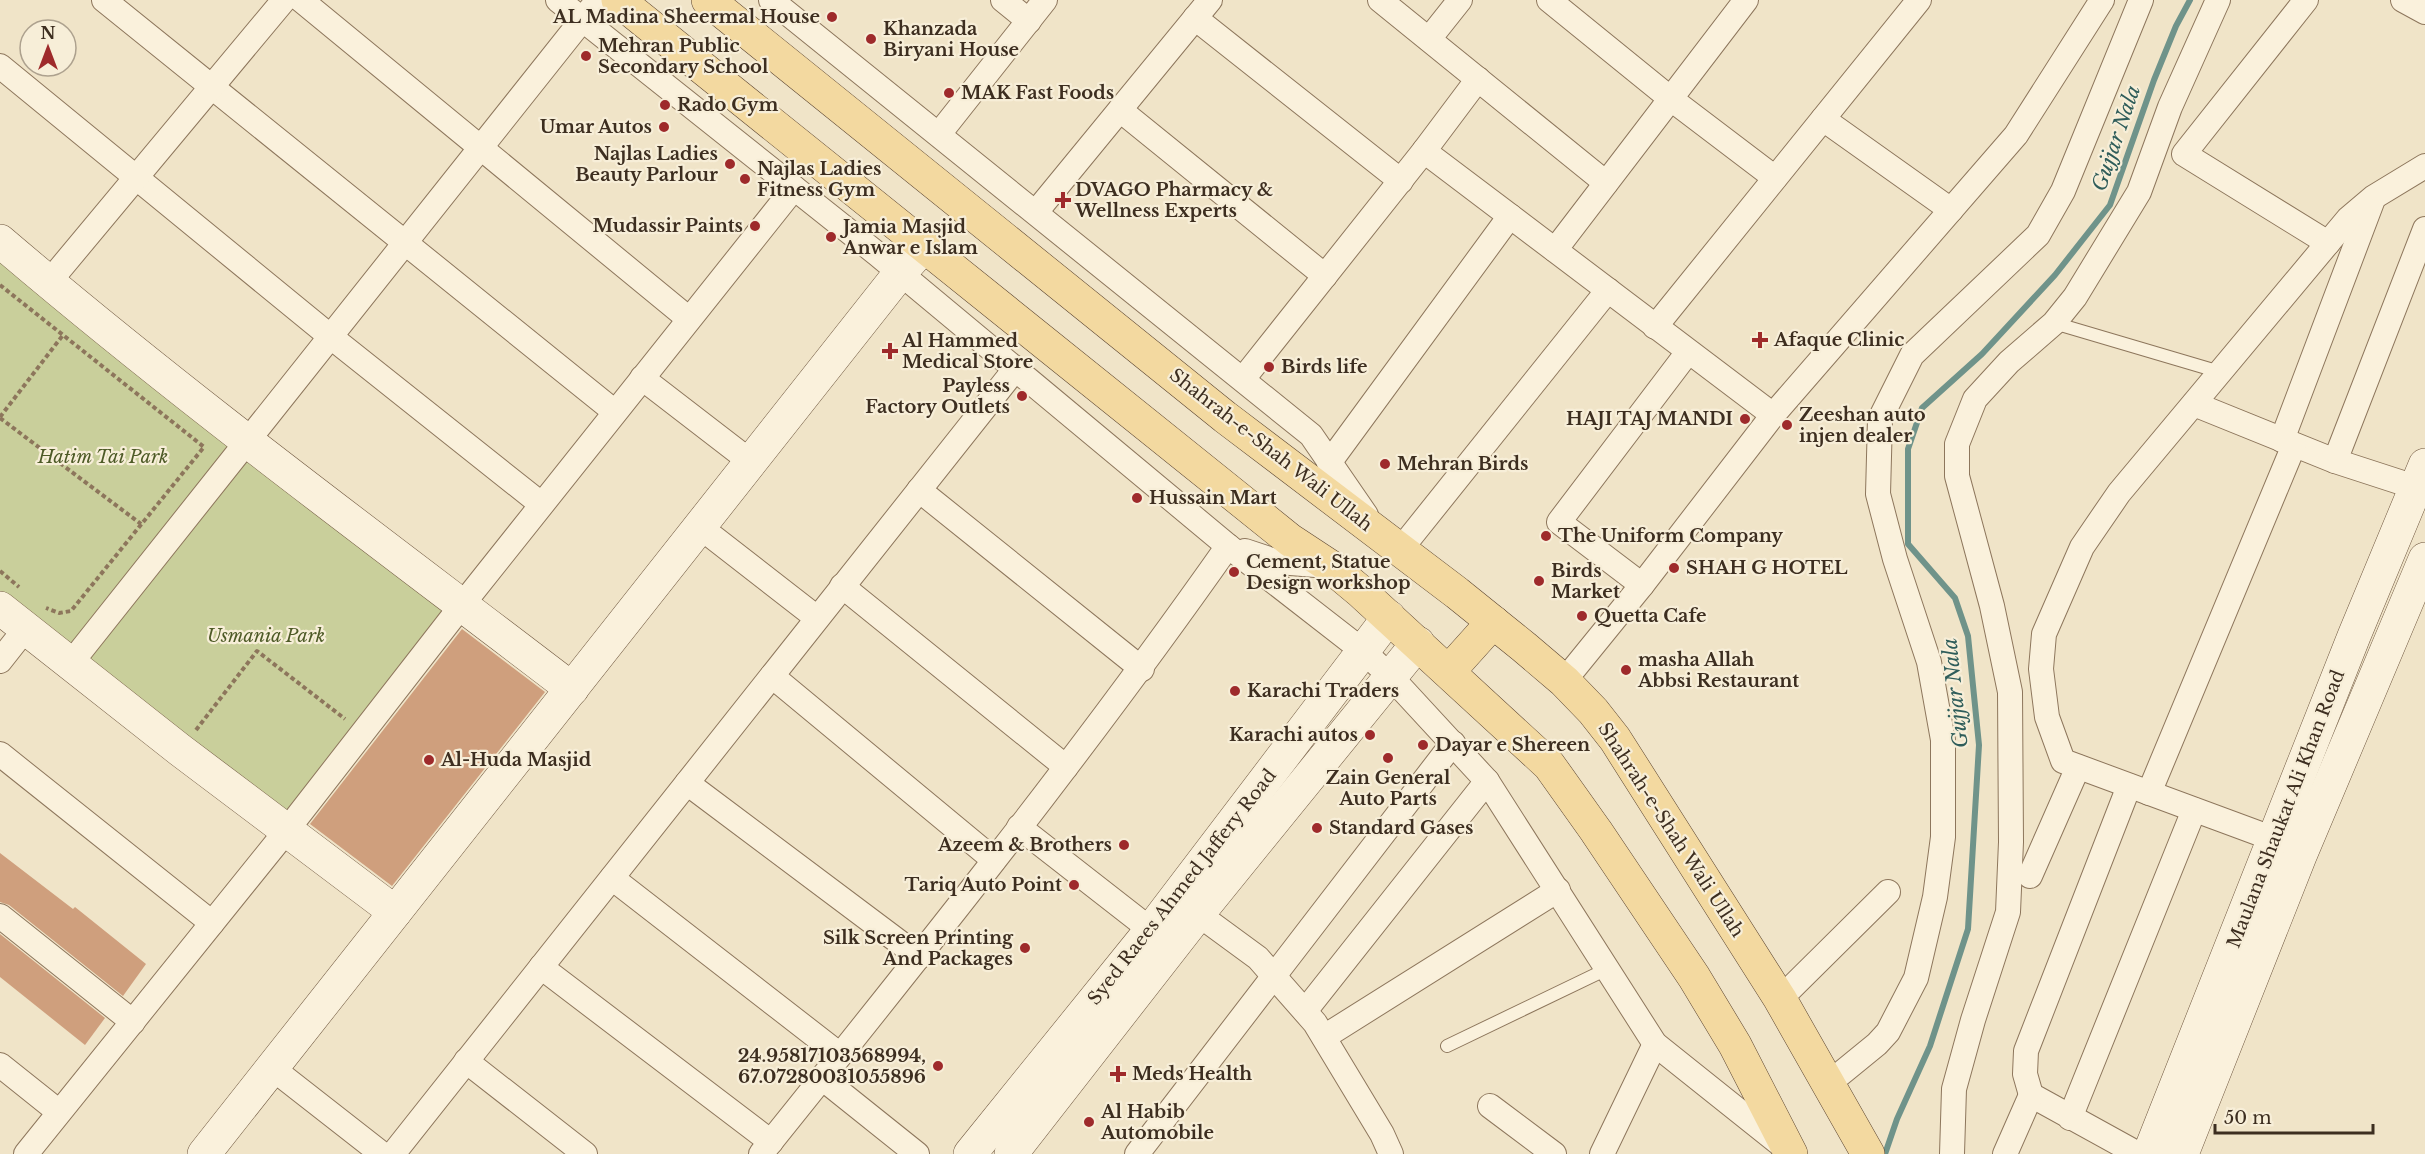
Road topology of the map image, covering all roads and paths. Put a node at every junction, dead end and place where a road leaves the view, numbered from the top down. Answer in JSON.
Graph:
{"nodes":[{"id":1,"x":104,"y":0,"type":"edge"},
{"id":2,"x":284,"y":0,"type":"edge"},
{"id":3,"x":301,"y":0,"type":"edge"},
{"id":4,"x":558,"y":0,"type":"edge"},
{"id":5,"x":708,"y":0,"type":"edge"},
{"id":6,"x":771,"y":0,"type":"edge"},
{"id":7,"x":1003,"y":0,"type":"edge"},
{"id":8,"x":1045,"y":0,"type":"edge"},
{"id":9,"x":1210,"y":0,"type":"edge"},
{"id":10,"x":1380,"y":0,"type":"edge"},
{"id":11,"x":1460,"y":0,"type":"edge"},
{"id":12,"x":1549,"y":0,"type":"edge"},
{"id":13,"x":1746,"y":0,"type":"edge"},
{"id":14,"x":1918,"y":0,"type":"edge"},
{"id":15,"x":2140,"y":0,"type":"edge"},
{"id":16,"x":2218,"y":0,"type":"edge"},
{"id":17,"x":2306,"y":0,"type":"edge"},
{"id":18,"x":2403,"y":0,"type":"edge"},
{"id":19,"x":2099,"y":1,"type":"edge"},
{"id":20,"x":620,"y":2,"type":"edge"},
{"id":21,"x":2425,"y":12,"type":"edge"},
{"id":22,"x":1195,"y":18,"type":"junction"},
{"id":23,"x":584,"y":21,"type":"junction"},
{"id":24,"x":1029,"y":21,"type":"junction"},
{"id":25,"x":1429,"y":39,"type":"junction"},
{"id":26,"x":0,"y":66,"type":"edge"},
{"id":27,"x":1478,"y":80,"type":"junction"},
{"id":28,"x":211,"y":87,"type":"junction"},
{"id":29,"x":1671,"y":99,"type":"junction"},
{"id":30,"x":1120,"y":110,"type":"junction"},
{"id":31,"x":1823,"y":119,"type":"junction"},
{"id":32,"x":772,"y":125,"type":"junction"},
{"id":33,"x":939,"y":134,"type":"junction"},
{"id":34,"x":482,"y":148,"type":"junction"},
{"id":35,"x":1424,"y":151,"type":"junction"},
{"id":36,"x":751,"y":153,"type":"junction"},
{"id":37,"x":2425,"y":166,"type":"edge"},
{"id":38,"x":137,"y":176,"type":"junction"},
{"id":39,"x":1775,"y":178,"type":"junction"},
{"id":40,"x":1401,"y":181,"type":"junction"},
{"id":41,"x":1606,"y":183,"type":"junction"},
{"id":42,"x":794,"y":188,"type":"junction"},
{"id":43,"x":2374,"y":197,"type":"junction"},
{"id":44,"x":1951,"y":210,"type":"junction"},
{"id":45,"x":1036,"y":212,"type":"junction"},
{"id":46,"x":1510,"y":216,"type":"junction"},
{"id":47,"x":2425,"y":229,"type":"edge"},
{"id":48,"x":0,"y":241,"type":"edge"},
{"id":49,"x":2328,"y":243,"type":"junction"},
{"id":50,"x":406,"y":244,"type":"junction"},
{"id":51,"x":924,"y":246,"type":"junction"},
{"id":52,"x":1555,"y":250,"type":"junction"},
{"id":53,"x":900,"y":273,"type":"junction"},
{"id":54,"x":1325,"y":276,"type":"junction"},
{"id":55,"x":49,"y":282,"type":"junction"},
{"id":56,"x":0,"y":285,"type":"edge"},
{"id":57,"x":1608,"y":290,"type":"junction"},
{"id":58,"x":689,"y":319,"type":"junction"},
{"id":59,"x":2054,"y":323,"type":"junction"},
{"id":60,"x":1655,"y":327,"type":"junction"},
{"id":61,"x":63,"y":335,"type":"junction"},
{"id":62,"x":331,"y":337,"type":"junction"},
{"id":63,"x":1688,"y":352,"type":"junction"},
{"id":64,"x":1016,"y":368,"type":"junction"},
{"id":65,"x":2220,"y":372,"type":"junction"},
{"id":66,"x":642,"y":378,"type":"junction"},
{"id":67,"x":1243,"y":379,"type":"junction"},
{"id":68,"x":2194,"y":404,"type":"junction"},
{"id":69,"x":615,"y":412,"type":"junction"},
{"id":70,"x":1773,"y":415,"type":"junction"},
{"id":71,"x":0,"y":418,"type":"edge"},
{"id":72,"x":248,"y":441,"type":"junction"},
{"id":73,"x":2288,"y":442,"type":"junction"},
{"id":74,"x":2335,"y":461,"type":"junction"},
{"id":75,"x":751,"y":462,"type":"junction"},
{"id":76,"x":1329,"y":463,"type":"junction"},
{"id":77,"x":2420,"y":476,"type":"edge"},
{"id":78,"x":919,"y":490,"type":"junction"},
{"id":79,"x":541,"y":504,"type":"junction"},
{"id":80,"x":141,"y":524,"type":"junction"},
{"id":81,"x":700,"y":526,"type":"junction"},
{"id":82,"x":1390,"y":542,"type":"junction"},
{"id":83,"x":1228,"y":546,"type":"junction"},
{"id":84,"x":2425,"y":559,"type":"edge"},
{"id":85,"x":1331,"y":567,"type":"junction"},
{"id":86,"x":0,"y":571,"type":"edge"},
{"id":87,"x":1642,"y":585,"type":"junction"},
{"id":88,"x":842,"y":586,"type":"junction"},
{"id":89,"x":14,"y":601,"type":"edge"},
{"id":90,"x":462,"y":605,"type":"junction"},
{"id":91,"x":32,"y":615,"type":"junction"},
{"id":92,"x":1389,"y":617,"type":"junction"},
{"id":93,"x":817,"y":618,"type":"junction"},
{"id":94,"x":1493,"y":622,"type":"junction"},
{"id":95,"x":1418,"y":643,"type":"junction"},
{"id":96,"x":1363,"y":651,"type":"junction"},
{"id":97,"x":0,"y":661,"type":"edge"},
{"id":98,"x":71,"y":663,"type":"junction"},
{"id":99,"x":1142,"y":669,"type":"junction"},
{"id":100,"x":1449,"y":670,"type":"junction"},
{"id":101,"x":771,"y":676,"type":"junction"},
{"id":102,"x":1391,"y":678,"type":"junction"},
{"id":103,"x":1564,"y":681,"type":"junction"},
{"id":104,"x":572,"y":689,"type":"junction"},
{"id":105,"x":363,"y":732,"type":"junction"},
{"id":106,"x":1453,"y":743,"type":"junction"},
{"id":107,"x":180,"y":750,"type":"junction"},
{"id":108,"x":0,"y":754,"type":"edge"},
{"id":109,"x":1066,"y":767,"type":"junction"},
{"id":110,"x":2078,"y":767,"type":"junction"},
{"id":111,"x":1487,"y":781,"type":"junction"},
{"id":112,"x":687,"y":783,"type":"junction"},
{"id":113,"x":2139,"y":790,"type":"junction"},
{"id":114,"x":2194,"y":810,"type":"junction"},
{"id":115,"x":1019,"y":827,"type":"junction"},
{"id":116,"x":287,"y":830,"type":"junction"},
{"id":117,"x":2274,"y":839,"type":"junction"},
{"id":118,"x":994,"y":860,"type":"junction"},
{"id":119,"x":2030,"y":876,"type":"dead end"},
{"id":120,"x":612,"y":878,"type":"junction"},
{"id":121,"x":1558,"y":890,"type":"junction"},
{"id":122,"x":1888,"y":892,"type":"dead end"},
{"id":123,"x":395,"y":912,"type":"junction"},
{"id":124,"x":1198,"y":914,"type":"junction"},
{"id":125,"x":0,"y":916,"type":"edge"},
{"id":126,"x":212,"y":923,"type":"junction"},
{"id":127,"x":1151,"y":930,"type":"junction"},
{"id":128,"x":919,"y":957,"type":"junction"},
{"id":129,"x":541,"y":967,"type":"junction"},
{"id":130,"x":1606,"y":969,"type":"junction"},
{"id":131,"x":1273,"y":975,"type":"junction"},
{"id":132,"x":1780,"y":999,"type":"junction"},
{"id":133,"x":1305,"y":1011,"type":"junction"},
{"id":134,"x":133,"y":1022,"type":"junction"},
{"id":135,"x":1324,"y":1037,"type":"junction"},
{"id":136,"x":1655,"y":1044,"type":"junction"},
{"id":137,"x":1447,"y":1046,"type":"dead end"},
{"id":138,"x":840,"y":1055,"type":"junction"},
{"id":139,"x":466,"y":1061,"type":"junction"},
{"id":140,"x":0,"y":1065,"type":"edge"},
{"id":141,"x":272,"y":1068,"type":"junction"},
{"id":142,"x":822,"y":1078,"type":"junction"},
{"id":143,"x":1828,"y":1084,"type":"junction"},
{"id":144,"x":2031,"y":1095,"type":"junction"},
{"id":145,"x":1490,"y":1106,"type":"dead end"},
{"id":146,"x":60,"y":1112,"type":"junction"},
{"id":147,"x":2070,"y":1118,"type":"junction"},
{"id":148,"x":766,"y":1148,"type":"edge"},
{"id":149,"x":1790,"y":1152,"type":"edge"},
{"id":150,"x":26,"y":1154,"type":"edge"},
{"id":151,"x":204,"y":1154,"type":"edge"},
{"id":152,"x":382,"y":1154,"type":"edge"},
{"id":153,"x":393,"y":1154,"type":"edge"},
{"id":154,"x":585,"y":1154,"type":"edge"},
{"id":155,"x":917,"y":1154,"type":"edge"},
{"id":156,"x":970,"y":1154,"type":"edge"},
{"id":157,"x":1011,"y":1154,"type":"edge"},
{"id":158,"x":1137,"y":1154,"type":"edge"},
{"id":159,"x":1391,"y":1154,"type":"edge"},
{"id":160,"x":1554,"y":1154,"type":"edge"},
{"id":161,"x":1602,"y":1154,"type":"edge"},
{"id":162,"x":1868,"y":1154,"type":"edge"},
{"id":163,"x":1952,"y":1154,"type":"edge"},
{"id":164,"x":2005,"y":1154,"type":"edge"},
{"id":165,"x":2138,"y":1154,"type":"edge"},
{"id":166,"x":2149,"y":1154,"type":"edge"},
{"id":167,"x":2182,"y":1154,"type":"edge"}],
"edges":[{"from":1,"to":28,"type":"street"},
{"from":2,"to":28,"type":"street"},
{"from":3,"to":34,"type":"street"},
{"from":4,"to":23,"type":"street"},
{"from":5,"to":82,"type":"main road","name":"Shahrah-e-Shah Wali Ullah"},
{"from":6,"to":33,"type":"street"},
{"from":7,"to":24,"type":"street"},
{"from":8,"to":24,"type":"street"},
{"from":9,"to":22,"type":"street"},
{"from":10,"to":25,"type":"street"},
{"from":11,"to":25,"type":"street"},
{"from":12,"to":29,"type":"street"},
{"from":13,"to":29,"type":"street"},
{"from":14,"to":31,"type":"street"},
{"from":15,"to":143,"type":"street"},
{"from":16,"to":59,"type":"street"},
{"from":17,"to":49,"type":"street"},
{"from":18,"to":21,"type":"street"},
{"from":19,"to":44,"type":"street"},
{"from":20,"to":23,"type":"street"},
{"from":20,"to":32,"type":"main road"},
{"from":22,"to":30,"type":"street"},
{"from":22,"to":40,"type":"street"},
{"from":23,"to":34,"type":"street"},
{"from":23,"to":36,"type":"street"},
{"from":24,"to":33,"type":"street"},
{"from":25,"to":27,"type":"street"},
{"from":26,"to":38,"type":"street"},
{"from":27,"to":35,"type":"street"},
{"from":27,"to":41,"type":"street"},
{"from":28,"to":38,"type":"street"},
{"from":28,"to":50,"type":"street"},
{"from":29,"to":39,"type":"street"},
{"from":29,"to":41,"type":"street"},
{"from":30,"to":45,"type":"street"},
{"from":30,"to":54,"type":"street"},
{"from":31,"to":39,"type":"street"},
{"from":31,"to":44,"type":"street"},
{"from":32,"to":36,"type":"street"},
{"from":32,"to":51,"type":"main road"},
{"from":33,"to":45,"type":"street"},
{"from":34,"to":50,"type":"street"},
{"from":34,"to":58,"type":"street"},
{"from":35,"to":40,"type":"street"},
{"from":35,"to":46,"type":"street"},
{"from":36,"to":42,"type":"street"},
{"from":37,"to":43,"type":"street"},
{"from":38,"to":55,"type":"street"},
{"from":38,"to":62,"type":"street"},
{"from":39,"to":60,"type":"street"},
{"from":40,"to":54,"type":"street"},
{"from":41,"to":52,"type":"street"},
{"from":42,"to":53,"type":"street"},
{"from":42,"to":58,"type":"street"},
{"from":43,"to":49,"type":"street"},
{"from":43,"to":73,"type":"street"},
{"from":44,"to":70,"type":"street"},
{"from":45,"to":67,"type":"street"},
{"from":46,"to":52,"type":"street"},
{"from":46,"to":76,"type":"street"},
{"from":47,"to":74,"type":"street"},
{"from":48,"to":55,"type":"main road"},
{"from":49,"to":65,"type":"street"},
{"from":50,"to":62,"type":"street"},
{"from":50,"to":69,"type":"street"},
{"from":51,"to":53,"type":"main road"},
{"from":51,"to":85,"type":"main road"},
{"from":52,"to":57,"type":"street"},
{"from":53,"to":64,"type":"street"},
{"from":53,"to":75,"type":"main road"},
{"from":54,"to":67,"type":"street"},
{"from":55,"to":72,"type":"main road"},
{"from":56,"to":61,"type":"path"},
{"from":57,"to":60,"type":"street"},
{"from":57,"to":82,"type":"street"},
{"from":58,"to":66,"type":"street"},
{"from":59,"to":65,"type":"lane"},
{"from":59,"to":163,"type":"street"},
{"from":60,"to":63,"type":"street"},
{"from":61,"to":71,"type":"path"},
{"from":61,"to":80,"type":"path"},
{"from":62,"to":72,"type":"street"},
{"from":62,"to":79,"type":"street"},
{"from":63,"to":70,"type":"street"},
{"from":63,"to":87,"type":"street"},
{"from":64,"to":78,"type":"street"},
{"from":64,"to":83,"type":"street"},
{"from":65,"to":68,"type":"street"},
{"from":66,"to":69,"type":"street"},
{"from":66,"to":75,"type":"street"},
{"from":67,"to":76,"type":"street"},
{"from":68,"to":73,"type":"street"},
{"from":68,"to":110,"type":"street"},
{"from":69,"to":79,"type":"street"},
{"from":70,"to":87,"type":"street"},
{"from":71,"to":80,"type":"path"},
{"from":72,"to":90,"type":"main road"},
{"from":72,"to":98,"type":"street"},
{"from":73,"to":74,"type":"street"},
{"from":73,"to":113,"type":"street"},
{"from":74,"to":77,"type":"street"},
{"from":75,"to":81,"type":"main road"},
{"from":76,"to":82,"type":"street"},
{"from":77,"to":117,"type":"main road","name":"Maulana Shaukat Ali Khan Road"},
{"from":78,"to":88,"type":"street"},
{"from":78,"to":99,"type":"street"},
{"from":79,"to":90,"type":"street"},
{"from":80,"to":91,"type":"path"},
{"from":81,"to":93,"type":"street"},
{"from":81,"to":104,"type":"main road"},
{"from":82,"to":94,"type":"main road","name":"Shahrah-e-Shah Wali Ullah"},
{"from":83,"to":85,"type":"street"},
{"from":83,"to":96,"type":"street"},
{"from":83,"to":99,"type":"street"},
{"from":84,"to":167,"type":"main road","name":"Maulana Shaukat Ali Khan Road"},
{"from":85,"to":92,"type":"main road"},
{"from":86,"to":89,"type":"path"},
{"from":87,"to":103,"type":"street"},
{"from":88,"to":93,"type":"street"},
{"from":88,"to":109,"type":"street"},
{"from":89,"to":91,"type":"main road"},
{"from":90,"to":104,"type":"main road"},
{"from":90,"to":105,"type":"street"},
{"from":91,"to":97,"type":"street"},
{"from":91,"to":98,"type":"main road"},
{"from":92,"to":95,"type":"main road"},
{"from":92,"to":96,"type":"main road","name":"Syed Raees Ahmed Jaffery Road"},
{"from":93,"to":101,"type":"street"},
{"from":94,"to":100,"type":"main road"},
{"from":94,"to":103,"type":"main road","name":"Shahrah-e-Shah Wali Ullah"},
{"from":95,"to":100,"type":"main road"},
{"from":95,"to":102,"type":"main road","name":"Syed Raees Ahmed Jaffery Road"},
{"from":96,"to":102,"type":"street"},
{"from":96,"to":127,"type":"main road","name":"Syed Raees Ahmed Jaffery Road"},
{"from":98,"to":107,"type":"main road"},
{"from":99,"to":109,"type":"street"},
{"from":100,"to":149,"type":"main road"},
{"from":101,"to":112,"type":"street"},
{"from":101,"to":118,"type":"street"},
{"from":102,"to":106,"type":"street"},
{"from":102,"to":124,"type":"main road","name":"Syed Raees Ahmed Jaffery Road"},
{"from":103,"to":132,"type":"main road","name":"Shahrah-e-Shah Wali Ullah"},
{"from":104,"to":123,"type":"main road"},
{"from":105,"to":107,"type":"path"},
{"from":105,"to":116,"type":"street"},
{"from":106,"to":111,"type":"street"},
{"from":106,"to":131,"type":"street"},
{"from":107,"to":116,"type":"main road"},
{"from":108,"to":126,"type":"street"},
{"from":109,"to":115,"type":"street"},
{"from":110,"to":113,"type":"street"},
{"from":110,"to":119,"type":"street"},
{"from":111,"to":121,"type":"street"},
{"from":111,"to":133,"type":"street"},
{"from":112,"to":120,"type":"street"},
{"from":112,"to":128,"type":"street"},
{"from":113,"to":114,"type":"street"},
{"from":113,"to":144,"type":"street"},
{"from":114,"to":117,"type":"street"},
{"from":114,"to":147,"type":"street"},
{"from":115,"to":118,"type":"street"},
{"from":115,"to":127,"type":"street"},
{"from":116,"to":123,"type":"main road"},
{"from":116,"to":126,"type":"street"},
{"from":117,"to":166,"type":"main road","name":"Maulana Shaukat Ali Khan Road"},
{"from":118,"to":128,"type":"street"},
{"from":120,"to":129,"type":"street"},
{"from":120,"to":138,"type":"street"},
{"from":121,"to":130,"type":"street"},
{"from":121,"to":135,"type":"street"},
{"from":122,"to":132,"type":"street"},
{"from":123,"to":141,"type":"main road"},
{"from":124,"to":131,"type":"street"},
{"from":124,"to":157,"type":"main road","name":"Syed Raees Ahmed Jaffery Road"},
{"from":125,"to":134,"type":"street"},
{"from":126,"to":134,"type":"street"},
{"from":127,"to":156,"type":"main road","name":"Syed Raees Ahmed Jaffery Road"},
{"from":128,"to":138,"type":"street"},
{"from":129,"to":139,"type":"street"},
{"from":129,"to":148,"type":"street"},
{"from":130,"to":136,"type":"street"},
{"from":130,"to":137,"type":"lane"},
{"from":131,"to":133,"type":"street"},
{"from":131,"to":158,"type":"street"},
{"from":132,"to":143,"type":"main road","name":"Shahrah-e-Shah Wali Ullah"},
{"from":133,"to":135,"type":"street"},
{"from":134,"to":146,"type":"street"},
{"from":135,"to":159,"type":"street"},
{"from":136,"to":149,"type":"street"},
{"from":136,"to":161,"type":"street"},
{"from":138,"to":142,"type":"street"},
{"from":139,"to":153,"type":"street"},
{"from":139,"to":154,"type":"street"},
{"from":140,"to":146,"type":"street"},
{"from":141,"to":151,"type":"main road"},
{"from":141,"to":152,"type":"street"},
{"from":142,"to":148,"type":"street"},
{"from":142,"to":155,"type":"street"},
{"from":143,"to":162,"type":"main road","name":"Shahrah-e-Shah Wali Ullah"},
{"from":144,"to":147,"type":"street"},
{"from":144,"to":164,"type":"street"},
{"from":145,"to":160,"type":"street"},
{"from":146,"to":150,"type":"street"},
{"from":147,"to":165,"type":"street"}]}
